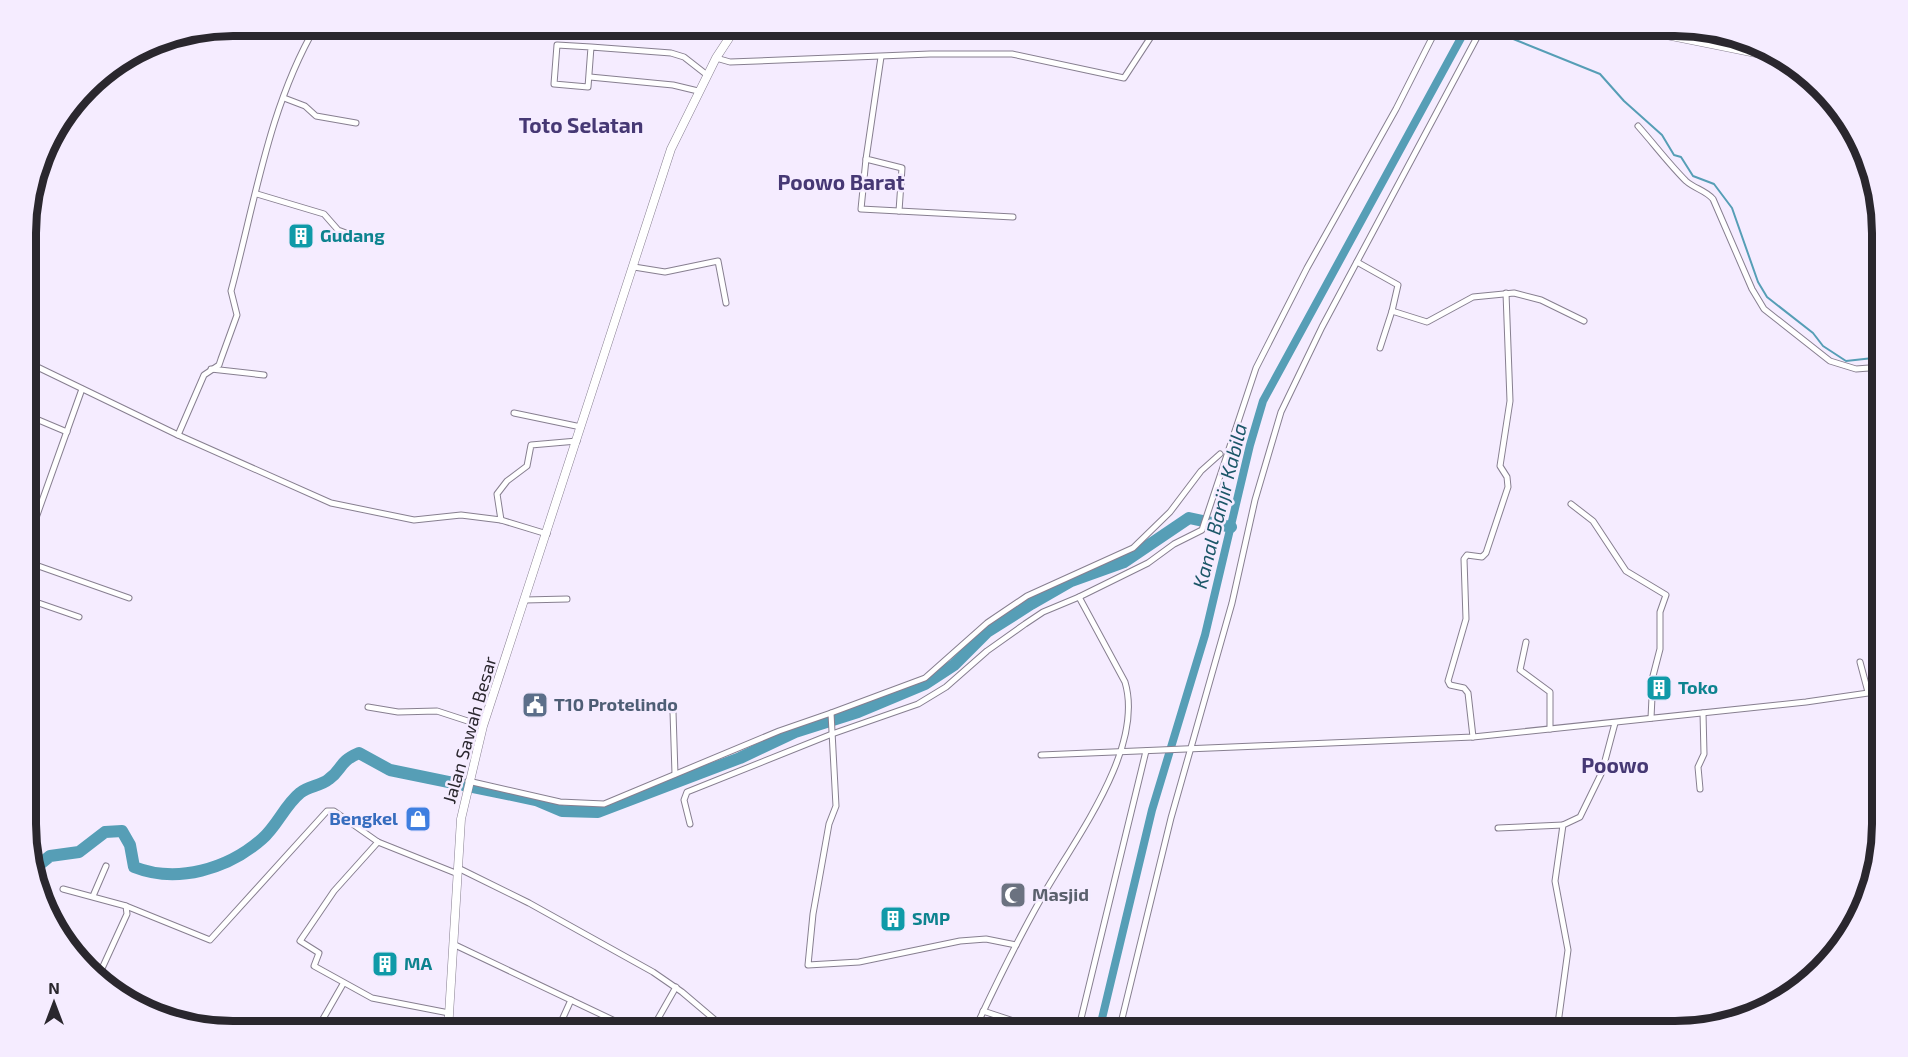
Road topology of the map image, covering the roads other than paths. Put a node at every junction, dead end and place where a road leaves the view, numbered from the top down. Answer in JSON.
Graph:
{"nodes":[{"id":1,"x":310,"y":36,"type":"edge"},
{"id":2,"x":731,"y":36,"type":"edge"},
{"id":3,"x":1151,"y":36,"type":"edge"},
{"id":4,"x":1433,"y":36,"type":"edge"},
{"id":5,"x":1478,"y":36,"type":"edge"},
{"id":6,"x":1671,"y":36,"type":"edge"},
{"id":7,"x":591,"y":47,"type":"junction"},
{"id":8,"x":1754,"y":53,"type":"edge"},
{"id":9,"x":881,"y":57,"type":"junction"},
{"id":10,"x":716,"y":58,"type":"junction"},
{"id":11,"x":707,"y":75,"type":"junction"},
{"id":12,"x":590,"y":77,"type":"junction"},
{"id":13,"x":698,"y":91,"type":"junction"},
{"id":14,"x":284,"y":98,"type":"junction"},
{"id":15,"x":356,"y":123,"type":"dead end"},
{"id":16,"x":1638,"y":126,"type":"dead end"},
{"id":17,"x":866,"y":159,"type":"junction"},
{"id":18,"x":257,"y":194,"type":"junction"},
{"id":19,"x":899,"y":212,"type":"junction"},
{"id":20,"x":1013,"y":217,"type":"dead end"},
{"id":21,"x":354,"y":236,"type":"dead end"},
{"id":22,"x":1357,"y":262,"type":"junction"},
{"id":23,"x":634,"y":267,"type":"junction"},
{"id":24,"x":1506,"y":293,"type":"junction"},
{"id":25,"x":726,"y":303,"type":"dead end"},
{"id":26,"x":1392,"y":311,"type":"junction"},
{"id":27,"x":1584,"y":321,"type":"dead end"},
{"id":28,"x":1380,"y":348,"type":"dead end"},
{"id":29,"x":36,"y":366,"type":"edge"},
{"id":30,"x":1872,"y":368,"type":"edge"},
{"id":31,"x":210,"y":369,"type":"junction"},
{"id":32,"x":264,"y":375,"type":"dead end"},
{"id":33,"x":82,"y":389,"type":"junction"},
{"id":34,"x":514,"y":413,"type":"dead end"},
{"id":35,"x":36,"y":419,"type":"edge"},
{"id":36,"x":581,"y":427,"type":"junction"},
{"id":37,"x":67,"y":432,"type":"junction"},
{"id":38,"x":178,"y":435,"type":"junction"},
{"id":39,"x":576,"y":441,"type":"junction"},
{"id":40,"x":1220,"y":454,"type":"dead end"},
{"id":41,"x":1571,"y":504,"type":"dead end"},
{"id":42,"x":36,"y":518,"type":"edge"},
{"id":43,"x":501,"y":520,"type":"junction"},
{"id":44,"x":547,"y":534,"type":"junction"},
{"id":45,"x":36,"y":565,"type":"edge"},
{"id":46,"x":1079,"y":597,"type":"junction"},
{"id":47,"x":129,"y":598,"type":"dead end"},
{"id":48,"x":567,"y":599,"type":"dead end"},
{"id":49,"x":525,"y":600,"type":"junction"},
{"id":50,"x":36,"y":602,"type":"edge"},
{"id":51,"x":79,"y":617,"type":"dead end"},
{"id":52,"x":1526,"y":642,"type":"dead end"},
{"id":53,"x":1860,"y":662,"type":"dead end"},
{"id":54,"x":1868,"y":692,"type":"junction"},
{"id":55,"x":1872,"y":692,"type":"edge"},
{"id":56,"x":368,"y":707,"type":"dead end"},
{"id":57,"x":673,"y":712,"type":"dead end"},
{"id":58,"x":1703,"y":713,"type":"junction"},
{"id":59,"x":831,"y":716,"type":"junction"},
{"id":60,"x":1651,"y":718,"type":"junction"},
{"id":61,"x":1615,"y":723,"type":"junction"},
{"id":62,"x":483,"y":726,"type":"junction"},
{"id":63,"x":1550,"y":729,"type":"junction"},
{"id":64,"x":831,"y":731,"type":"junction"},
{"id":65,"x":1473,"y":736,"type":"junction"},
{"id":66,"x":1189,"y":750,"type":"junction"},
{"id":67,"x":1121,"y":751,"type":"junction"},
{"id":68,"x":1148,"y":751,"type":"junction"},
{"id":69,"x":1041,"y":755,"type":"dead end"},
{"id":70,"x":675,"y":774,"type":"junction"},
{"id":71,"x":468,"y":782,"type":"junction"},
{"id":72,"x":1700,"y":789,"type":"dead end"},
{"id":73,"x":690,"y":824,"type":"dead end"},
{"id":74,"x":1563,"y":825,"type":"junction"},
{"id":75,"x":1498,"y":828,"type":"dead end"},
{"id":76,"x":378,"y":842,"type":"junction"},
{"id":77,"x":106,"y":867,"type":"dead end"},
{"id":78,"x":458,"y":871,"type":"junction"},
{"id":79,"x":63,"y":890,"type":"dead end"},
{"id":80,"x":93,"y":897,"type":"junction"},
{"id":81,"x":126,"y":906,"type":"junction"},
{"id":82,"x":453,"y":944,"type":"junction"},
{"id":83,"x":1016,"y":945,"type":"junction"},
{"id":84,"x":101,"y":970,"type":"edge"},
{"id":85,"x":343,"y":984,"type":"junction"},
{"id":86,"x":676,"y":987,"type":"junction"},
{"id":87,"x":571,"y":1000,"type":"junction"},
{"id":88,"x":983,"y":1011,"type":"junction"},
{"id":89,"x":449,"y":1016,"type":"junction"},
{"id":90,"x":322,"y":1021,"type":"edge"},
{"id":91,"x":449,"y":1021,"type":"edge"},
{"id":92,"x":458,"y":1021,"type":"edge"},
{"id":93,"x":562,"y":1021,"type":"edge"},
{"id":94,"x":615,"y":1021,"type":"edge"},
{"id":95,"x":657,"y":1021,"type":"edge"},
{"id":96,"x":716,"y":1021,"type":"edge"},
{"id":97,"x":978,"y":1021,"type":"edge"},
{"id":98,"x":1014,"y":1021,"type":"edge"},
{"id":99,"x":1080,"y":1021,"type":"edge"},
{"id":100,"x":1122,"y":1021,"type":"edge"},
{"id":101,"x":1558,"y":1021,"type":"edge"}],
"edges":[{"from":1,"to":14,"type":"street"},
{"from":2,"to":10,"type":"main road","name":"Jalan Sawah Besar"},
{"from":3,"to":9,"type":"street"},
{"from":4,"to":46,"type":"street"},
{"from":5,"to":22,"type":"street"},
{"from":6,"to":8,"type":"main road"},
{"from":7,"to":11,"type":"street"},
{"from":7,"to":12,"type":"street"},
{"from":7,"to":12,"type":"street"},
{"from":9,"to":10,"type":"street"},
{"from":9,"to":17,"type":"street"},
{"from":10,"to":11,"type":"main road","name":"Jalan Sawah Besar"},
{"from":11,"to":13,"type":"main road","name":"Jalan Sawah Besar"},
{"from":12,"to":13,"type":"street"},
{"from":13,"to":23,"type":"main road","name":"Jalan Sawah Besar"},
{"from":14,"to":15,"type":"street"},
{"from":14,"to":18,"type":"street"},
{"from":16,"to":30,"type":"street"},
{"from":17,"to":19,"type":"street"},
{"from":17,"to":19,"type":"street"},
{"from":18,"to":21,"type":"street"},
{"from":18,"to":31,"type":"street"},
{"from":19,"to":20,"type":"street"},
{"from":22,"to":26,"type":"street"},
{"from":22,"to":66,"type":"street"},
{"from":23,"to":25,"type":"street"},
{"from":23,"to":36,"type":"main road","name":"Jalan Sawah Besar"},
{"from":24,"to":26,"type":"street"},
{"from":24,"to":27,"type":"street"},
{"from":24,"to":65,"type":"street"},
{"from":26,"to":28,"type":"street"},
{"from":29,"to":33,"type":"street"},
{"from":31,"to":32,"type":"street"},
{"from":31,"to":38,"type":"street"},
{"from":33,"to":37,"type":"street"},
{"from":33,"to":38,"type":"street"},
{"from":34,"to":36,"type":"street"},
{"from":35,"to":37,"type":"street"},
{"from":36,"to":39,"type":"main road","name":"Jalan Sawah Besar"},
{"from":37,"to":42,"type":"street"},
{"from":38,"to":43,"type":"street"},
{"from":39,"to":43,"type":"street"},
{"from":39,"to":44,"type":"main road","name":"Jalan Sawah Besar"},
{"from":40,"to":59,"type":"street"},
{"from":41,"to":60,"type":"street"},
{"from":43,"to":44,"type":"street"},
{"from":44,"to":49,"type":"main road","name":"Jalan Sawah Besar"},
{"from":45,"to":47,"type":"street"},
{"from":46,"to":64,"type":"street"},
{"from":46,"to":67,"type":"street"},
{"from":48,"to":49,"type":"street"},
{"from":49,"to":62,"type":"main road","name":"Jalan Sawah Besar"},
{"from":50,"to":51,"type":"street"},
{"from":52,"to":63,"type":"street"},
{"from":53,"to":54,"type":"street"},
{"from":54,"to":55,"type":"street"},
{"from":54,"to":58,"type":"street"},
{"from":56,"to":62,"type":"street"},
{"from":57,"to":70,"type":"street"},
{"from":58,"to":60,"type":"street"},
{"from":58,"to":72,"type":"street"},
{"from":59,"to":64,"type":"street"},
{"from":59,"to":70,"type":"street"},
{"from":60,"to":61,"type":"street"},
{"from":61,"to":63,"type":"street"},
{"from":61,"to":74,"type":"street"},
{"from":62,"to":71,"type":"main road","name":"Jalan Sawah Besar"},
{"from":63,"to":65,"type":"street"},
{"from":64,"to":73,"type":"street"},
{"from":64,"to":83,"type":"street"},
{"from":65,"to":66,"type":"street"},
{"from":66,"to":68,"type":"street"},
{"from":66,"to":100,"type":"street"},
{"from":67,"to":68,"type":"street"},
{"from":67,"to":69,"type":"street"},
{"from":67,"to":83,"type":"street"},
{"from":68,"to":99,"type":"street"},
{"from":70,"to":71,"type":"street"},
{"from":71,"to":78,"type":"main road","name":"Jalan Sawah Besar"},
{"from":74,"to":75,"type":"street"},
{"from":74,"to":101,"type":"street"},
{"from":76,"to":78,"type":"street"},
{"from":76,"to":81,"type":"street"},
{"from":76,"to":85,"type":"street"},
{"from":77,"to":80,"type":"street"},
{"from":78,"to":82,"type":"main road","name":"Jalan Sawah Besar"},
{"from":78,"to":86,"type":"street"},
{"from":79,"to":80,"type":"street"},
{"from":80,"to":81,"type":"street"},
{"from":81,"to":84,"type":"street"},
{"from":82,"to":87,"type":"street"},
{"from":82,"to":89,"type":"main road","name":"Jalan Sawah Besar"},
{"from":83,"to":88,"type":"street"},
{"from":85,"to":89,"type":"street"},
{"from":85,"to":90,"type":"street"},
{"from":86,"to":95,"type":"street"},
{"from":86,"to":96,"type":"street"},
{"from":87,"to":93,"type":"street"},
{"from":87,"to":94,"type":"street"},
{"from":88,"to":97,"type":"street"},
{"from":88,"to":98,"type":"street"},
{"from":89,"to":91,"type":"main road","name":"Jalan Sawah Besar"},
{"from":89,"to":92,"type":"street"}]}
